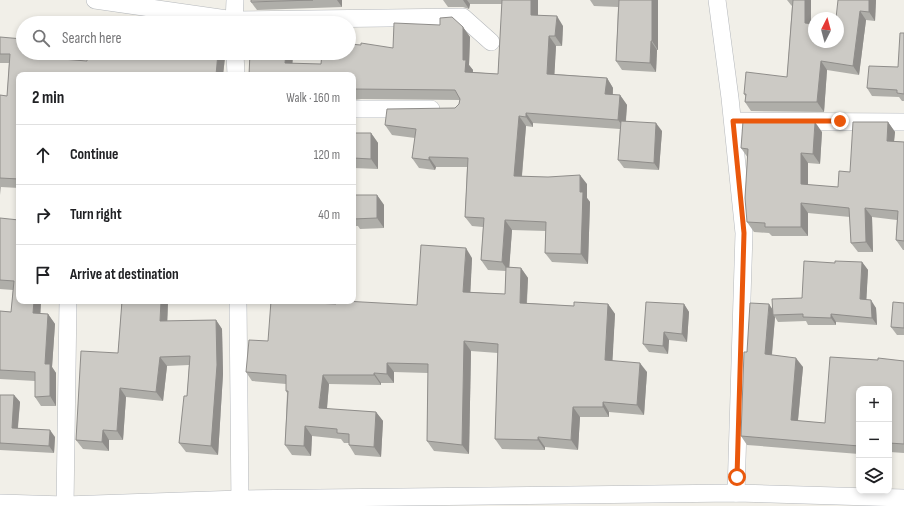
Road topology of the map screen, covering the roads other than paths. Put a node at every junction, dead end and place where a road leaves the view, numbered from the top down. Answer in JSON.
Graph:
{"nodes":[{"id":1,"x":94,"y":0,"type":"edge"},
{"id":2,"x":235,"y":0,"type":"edge"},
{"id":3,"x":717,"y":0,"type":"edge"},
{"id":4,"x":196,"y":16,"type":"edge"},
{"id":5,"x":234,"y":16,"type":"edge"},
{"id":6,"x":356,"y":19,"type":"edge"},
{"id":7,"x":491,"y":42,"type":"dead end"},
{"id":8,"x":235,"y":60,"type":"edge"},
{"id":9,"x":236,"y":72,"type":"edge"},
{"id":10,"x":356,"y":108,"type":"edge"},
{"id":11,"x":450,"y":109,"type":"edge"},
{"id":12,"x":733,"y":121,"type":"junction"},
{"id":13,"x":904,"y":122,"type":"edge"},
{"id":14,"x":68,"y":304,"type":"edge"},
{"id":15,"x":238,"y":304,"type":"edge"},
{"id":16,"x":736,"y":493,"type":"junction"},
{"id":17,"x":904,"y":498,"type":"edge"},
{"id":18,"x":0,"y":503,"type":"edge"},
{"id":19,"x":240,"y":503,"type":"edge"},
{"id":20,"x":65,"y":505,"type":"edge"}],
"edges":[{"from":1,"to":4,"type":"street"},
{"from":2,"to":5,"type":"street"},
{"from":3,"to":12,"type":"street"},
{"from":6,"to":7,"type":"street"},
{"from":8,"to":9,"type":"street"},
{"from":10,"to":11,"type":"street"},
{"from":12,"to":13,"type":"street"},
{"from":12,"to":16,"type":"street"},
{"from":14,"to":20,"type":"street"},
{"from":15,"to":19,"type":"street"},
{"from":16,"to":17,"type":"street"},
{"from":16,"to":19,"type":"street"},
{"from":18,"to":20,"type":"street"},
{"from":19,"to":20,"type":"street"}]}
